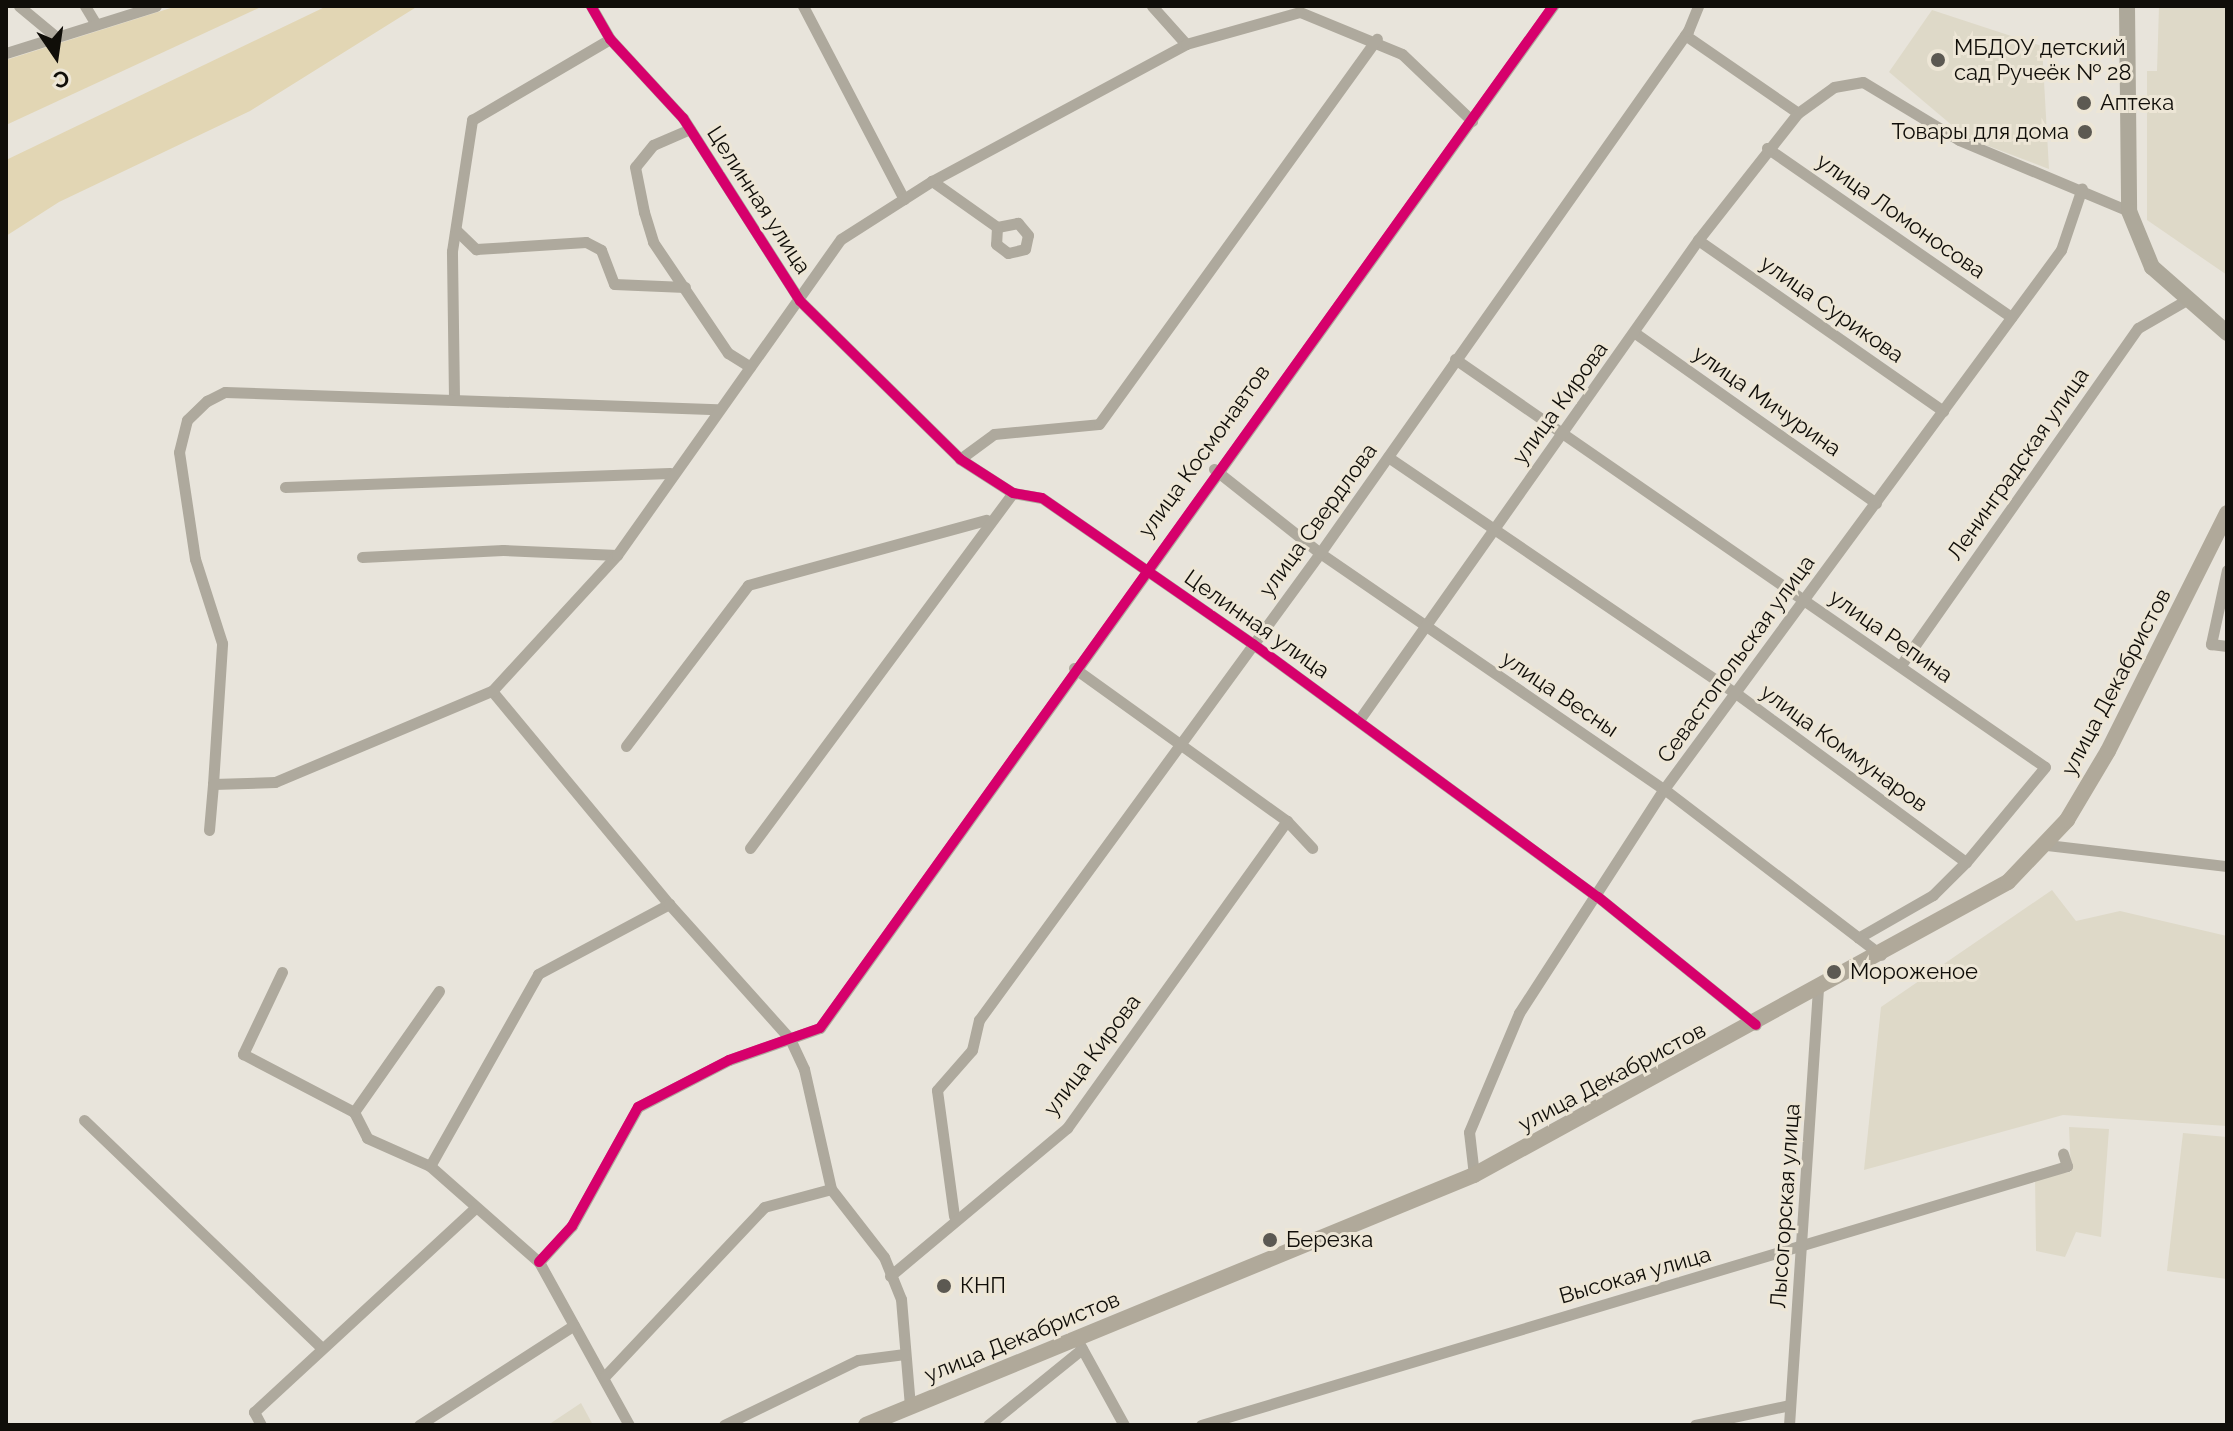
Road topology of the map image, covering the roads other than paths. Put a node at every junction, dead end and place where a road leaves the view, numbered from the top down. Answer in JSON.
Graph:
{"nodes":[{"id":1,"x":19,"y":6,"type":"edge"},
{"id":2,"x":85,"y":6,"type":"edge"},
{"id":3,"x":156,"y":6,"type":"edge"},
{"id":4,"x":591,"y":6,"type":"edge"},
{"id":5,"x":803,"y":6,"type":"edge"},
{"id":6,"x":1152,"y":6,"type":"edge"},
{"id":7,"x":1553,"y":6,"type":"edge"},
{"id":8,"x":1698,"y":6,"type":"edge"},
{"id":9,"x":2127,"y":6,"type":"edge"},
{"id":10,"x":96,"y":24,"type":"junction"},
{"id":11,"x":1685,"y":35,"type":"junction"},
{"id":12,"x":55,"y":36,"type":"junction"},
{"id":13,"x":610,"y":39,"type":"junction"},
{"id":14,"x":1377,"y":39,"type":"junction"},
{"id":15,"x":1186,"y":44,"type":"junction"},
{"id":16,"x":6,"y":53,"type":"edge"},
{"id":17,"x":1798,"y":113,"type":"junction"},
{"id":18,"x":1472,"y":121,"type":"junction"},
{"id":19,"x":690,"y":129,"type":"junction"},
{"id":20,"x":1767,"y":148,"type":"junction"},
{"id":21,"x":932,"y":181,"type":"junction"},
{"id":22,"x":2082,"y":188,"type":"junction"},
{"id":23,"x":904,"y":199,"type":"junction"},
{"id":24,"x":2129,"y":211,"type":"junction"},
{"id":25,"x":997,"y":227,"type":"dead end"},
{"id":26,"x":456,"y":229,"type":"junction"},
{"id":27,"x":1698,"y":240,"type":"junction"},
{"id":28,"x":685,"y":287,"type":"junction"},
{"id":29,"x":800,"y":301,"type":"junction"},
{"id":30,"x":2183,"y":302,"type":"junction"},
{"id":31,"x":2011,"y":317,"type":"junction"},
{"id":32,"x":1635,"y":333,"type":"junction"},
{"id":33,"x":2227,"y":333,"type":"edge"},
{"id":34,"x":1455,"y":359,"type":"junction"},
{"id":35,"x":750,"y":367,"type":"junction"},
{"id":36,"x":454,"y":398,"type":"junction"},
{"id":37,"x":717,"y":409,"type":"junction"},
{"id":38,"x":1943,"y":411,"type":"junction"},
{"id":39,"x":1563,"y":433,"type":"junction"},
{"id":40,"x":1388,"y":457,"type":"junction"},
{"id":41,"x":960,"y":459,"type":"junction"},
{"id":42,"x":1214,"y":469,"type":"junction"},
{"id":43,"x":670,"y":473,"type":"junction"},
{"id":44,"x":285,"y":487,"type":"dead end"},
{"id":45,"x":1013,"y":493,"type":"junction"},
{"id":46,"x":1876,"y":503,"type":"junction"},
{"id":47,"x":2227,"y":513,"type":"edge"},
{"id":48,"x":986,"y":520,"type":"junction"},
{"id":49,"x":1496,"y":528,"type":"junction"},
{"id":50,"x":1320,"y":553,"type":"junction"},
{"id":51,"x":617,"y":555,"type":"junction"},
{"id":52,"x":362,"y":557,"type":"dead end"},
{"id":53,"x":1143,"y":568,"type":"junction"},
{"id":54,"x":2227,"y":570,"type":"edge"},
{"id":55,"x":1805,"y":600,"type":"junction"},
{"id":56,"x":1423,"y":625,"type":"junction"},
{"id":57,"x":1253,"y":644,"type":"junction"},
{"id":58,"x":2227,"y":646,"type":"edge"},
{"id":59,"x":1901,"y":665,"type":"junction"},
{"id":60,"x":1074,"y":668,"type":"junction"},
{"id":61,"x":492,"y":691,"type":"junction"},
{"id":62,"x":1737,"y":694,"type":"junction"},
{"id":63,"x":1359,"y":720,"type":"junction"},
{"id":64,"x":1179,"y":745,"type":"junction"},
{"id":65,"x":626,"y":746,"type":"dead end"},
{"id":66,"x":213,"y":784,"type":"junction"},
{"id":67,"x":1664,"y":789,"type":"junction"},
{"id":68,"x":1287,"y":821,"type":"junction"},
{"id":69,"x":209,"y":830,"type":"dead end"},
{"id":70,"x":2047,"y":845,"type":"junction"},
{"id":71,"x":750,"y":848,"type":"dead end"},
{"id":72,"x":1312,"y":848,"type":"dead end"},
{"id":73,"x":1966,"y":862,"type":"junction"},
{"id":74,"x":2227,"y":866,"type":"edge"},
{"id":75,"x":1598,"y":897,"type":"junction"},
{"id":76,"x":669,"y":904,"type":"junction"},
{"id":77,"x":1858,"y":938,"type":"junction"},
{"id":78,"x":1881,"y":956,"type":"junction"},
{"id":79,"x":282,"y":972,"type":"dead end"},
{"id":80,"x":1818,"y":990,"type":"junction"},
{"id":81,"x":439,"y":991,"type":"dead end"},
{"id":82,"x":1756,"y":1025,"type":"junction"},
{"id":83,"x":790,"y":1039,"type":"junction"},
{"id":84,"x":354,"y":1112,"type":"junction"},
{"id":85,"x":84,"y":1120,"type":"dead end"},
{"id":86,"x":2063,"y":1154,"type":"dead end"},
{"id":87,"x":430,"y":1166,"type":"junction"},
{"id":88,"x":1474,"y":1175,"type":"junction"},
{"id":89,"x":831,"y":1189,"type":"junction"},
{"id":90,"x":475,"y":1208,"type":"junction"},
{"id":91,"x":954,"y":1216,"type":"junction"},
{"id":92,"x":1803,"y":1247,"type":"junction"},
{"id":93,"x":539,"y":1262,"type":"junction"},
{"id":94,"x":890,"y":1276,"type":"junction"},
{"id":95,"x":574,"y":1325,"type":"junction"},
{"id":96,"x":1079,"y":1344,"type":"junction"},
{"id":97,"x":321,"y":1347,"type":"junction"},
{"id":98,"x":905,"y":1354,"type":"junction"},
{"id":99,"x":605,"y":1376,"type":"junction"},
{"id":100,"x":1790,"y":1405,"type":"junction"},
{"id":101,"x":910,"y":1407,"type":"junction"},
{"id":102,"x":261,"y":1425,"type":"edge"},
{"id":103,"x":419,"y":1425,"type":"edge"},
{"id":104,"x":629,"y":1425,"type":"edge"},
{"id":105,"x":724,"y":1425,"type":"edge"},
{"id":106,"x":866,"y":1425,"type":"edge"},
{"id":107,"x":988,"y":1425,"type":"edge"},
{"id":108,"x":1124,"y":1425,"type":"edge"},
{"id":109,"x":1201,"y":1425,"type":"edge"},
{"id":110,"x":1695,"y":1425,"type":"edge"},
{"id":111,"x":1789,"y":1425,"type":"edge"}],
"edges":[{"from":1,"to":12,"type":"street"},
{"from":2,"to":10,"type":"street"},
{"from":3,"to":10,"type":"street"},
{"from":4,"to":13,"type":"street","name":"Целинная улица"},
{"from":5,"to":23,"type":"street"},
{"from":6,"to":15,"type":"street"},
{"from":7,"to":18,"type":"street","name":"улица Космонавтов"},
{"from":8,"to":11,"type":"street","name":"улица Свердлова"},
{"from":9,"to":24,"type":"street"},
{"from":10,"to":12,"type":"street"},
{"from":11,"to":17,"type":"street"},
{"from":11,"to":34,"type":"street","name":"улица Свердлова"},
{"from":12,"to":16,"type":"street"},
{"from":13,"to":19,"type":"street","name":"Целинная улица"},
{"from":13,"to":26,"type":"street"},
{"from":14,"to":15,"type":"street"},
{"from":14,"to":18,"type":"street"},
{"from":14,"to":41,"type":"street"},
{"from":15,"to":21,"type":"street"},
{"from":17,"to":20,"type":"street","name":"улица Кирова"},
{"from":17,"to":22,"type":"street","name":"улица Кирова"},
{"from":18,"to":42,"type":"street","name":"улица Космонавтов"},
{"from":19,"to":28,"type":"street"},
{"from":19,"to":29,"type":"street","name":"Целинная улица"},
{"from":20,"to":27,"type":"street","name":"улица Кирова"},
{"from":20,"to":31,"type":"street","name":"улица Ломоносова"},
{"from":21,"to":23,"type":"street"},
{"from":21,"to":25,"type":"street"},
{"from":22,"to":24,"type":"street","name":"улица Кирова"},
{"from":22,"to":31,"type":"street","name":"Севастопольская улица"},
{"from":23,"to":29,"type":"street"},
{"from":24,"to":30,"type":"street"},
{"from":26,"to":28,"type":"street"},
{"from":26,"to":36,"type":"street"},
{"from":27,"to":32,"type":"street","name":"улица Кирова"},
{"from":27,"to":38,"type":"street","name":"улица Сурикова"},
{"from":28,"to":35,"type":"street"},
{"from":29,"to":35,"type":"street"},
{"from":29,"to":41,"type":"street","name":"Целинная улица"},
{"from":30,"to":33,"type":"street"},
{"from":30,"to":59,"type":"street","name":"Ленинградская улица"},
{"from":31,"to":38,"type":"street","name":"Севастопольская улица"},
{"from":32,"to":39,"type":"street","name":"улица Кирова"},
{"from":32,"to":46,"type":"street","name":"улица Мичурина"},
{"from":34,"to":39,"type":"street","name":"улица Репина"},
{"from":34,"to":40,"type":"street","name":"улица Свердлова"},
{"from":35,"to":37,"type":"street"},
{"from":36,"to":37,"type":"street"},
{"from":36,"to":66,"type":"street"},
{"from":37,"to":43,"type":"street"},
{"from":38,"to":46,"type":"street","name":"Севастопольская улица"},
{"from":39,"to":49,"type":"street","name":"улица Кирова"},
{"from":39,"to":55,"type":"street","name":"улица Репина"},
{"from":40,"to":49,"type":"street","name":"улица Коммунаров"},
{"from":40,"to":50,"type":"street","name":"улица Свердлова"},
{"from":41,"to":45,"type":"street","name":"Целинная улица"},
{"from":42,"to":50,"type":"street","name":"улица Весны"},
{"from":42,"to":53,"type":"street","name":"улица Космонавтов"},
{"from":43,"to":44,"type":"street"},
{"from":43,"to":51,"type":"street"},
{"from":45,"to":48,"type":"street"},
{"from":45,"to":53,"type":"street","name":"Целинная улица"},
{"from":46,"to":55,"type":"street","name":"Севастопольская улица"},
{"from":47,"to":70,"type":"main road","name":"улица Декабристов"},
{"from":48,"to":65,"type":"street"},
{"from":48,"to":71,"type":"street"},
{"from":49,"to":56,"type":"street","name":"улица Кирова"},
{"from":49,"to":62,"type":"street","name":"улица Коммунаров"},
{"from":50,"to":56,"type":"street","name":"улица Весны"},
{"from":50,"to":57,"type":"street","name":"улица Свердлова"},
{"from":51,"to":52,"type":"street"},
{"from":51,"to":61,"type":"street"},
{"from":53,"to":57,"type":"street","name":"Целинная улица"},
{"from":53,"to":60,"type":"street","name":"улица Космонавтов"},
{"from":54,"to":58,"type":"street"},
{"from":55,"to":59,"type":"street","name":"улица Репина"},
{"from":55,"to":62,"type":"street","name":"Севастопольская улица"},
{"from":56,"to":63,"type":"street","name":"улица Кирова"},
{"from":56,"to":67,"type":"street","name":"улица Весны"},
{"from":57,"to":63,"type":"street","name":"Целинная улица"},
{"from":57,"to":64,"type":"street","name":"улица Свердлова"},
{"from":59,"to":73,"type":"street","name":"улица Репина"},
{"from":60,"to":64,"type":"street"},
{"from":60,"to":83,"type":"street","name":"улица Космонавтов"},
{"from":61,"to":66,"type":"street"},
{"from":61,"to":76,"type":"street"},
{"from":62,"to":67,"type":"street","name":"Севастопольская улица"},
{"from":62,"to":73,"type":"street","name":"улица Коммунаров"},
{"from":63,"to":75,"type":"street","name":"Целинная улица"},
{"from":64,"to":68,"type":"street"},
{"from":64,"to":91,"type":"street","name":"улица Свердлова"},
{"from":66,"to":69,"type":"street"},
{"from":67,"to":75,"type":"street","name":"Севастопольская улица"},
{"from":67,"to":77,"type":"street","name":"улица Весны"},
{"from":68,"to":72,"type":"street"},
{"from":68,"to":91,"type":"street","name":"улица Кирова"},
{"from":70,"to":74,"type":"street"},
{"from":70,"to":78,"type":"main road","name":"улица Декабристов"},
{"from":73,"to":77,"type":"street"},
{"from":75,"to":82,"type":"street","name":"Целинная улица"},
{"from":75,"to":88,"type":"street","name":"Севастопольская улица"},
{"from":76,"to":83,"type":"street"},
{"from":76,"to":87,"type":"street"},
{"from":77,"to":78,"type":"street","name":"улица Весны"},
{"from":78,"to":80,"type":"main road","name":"улица Декабристов"},
{"from":79,"to":84,"type":"street"},
{"from":80,"to":82,"type":"main road","name":"улица Декабристов"},
{"from":80,"to":92,"type":"street","name":"Лысогорская улица"},
{"from":81,"to":84,"type":"street"},
{"from":82,"to":88,"type":"main road","name":"улица Декабристов"},
{"from":83,"to":89,"type":"street"},
{"from":83,"to":93,"type":"street","name":"улица Космонавтов"},
{"from":84,"to":87,"type":"street"},
{"from":85,"to":97,"type":"street"},
{"from":86,"to":92,"type":"street","name":"Высокая улица"},
{"from":87,"to":90,"type":"street"},
{"from":88,"to":96,"type":"main road","name":"улица Декабристов"},
{"from":89,"to":94,"type":"street"},
{"from":89,"to":99,"type":"street"},
{"from":90,"to":93,"type":"street"},
{"from":90,"to":97,"type":"street"},
{"from":91,"to":94,"type":"street","name":"улица Кирова"},
{"from":92,"to":100,"type":"street","name":"Лысогорская улица"},
{"from":92,"to":109,"type":"street","name":"Высокая улица"},
{"from":93,"to":95,"type":"street"},
{"from":94,"to":98,"type":"street"},
{"from":95,"to":99,"type":"street"},
{"from":95,"to":103,"type":"street"},
{"from":96,"to":101,"type":"main road","name":"улица Декабристов"},
{"from":96,"to":107,"type":"street"},
{"from":96,"to":108,"type":"street"},
{"from":97,"to":102,"type":"street"},
{"from":98,"to":101,"type":"street"},
{"from":98,"to":105,"type":"street"},
{"from":99,"to":104,"type":"street"},
{"from":100,"to":110,"type":"street"},
{"from":100,"to":111,"type":"street","name":"Лысогорская улица"},
{"from":101,"to":106,"type":"main road","name":"улица Декабристов"}]}
